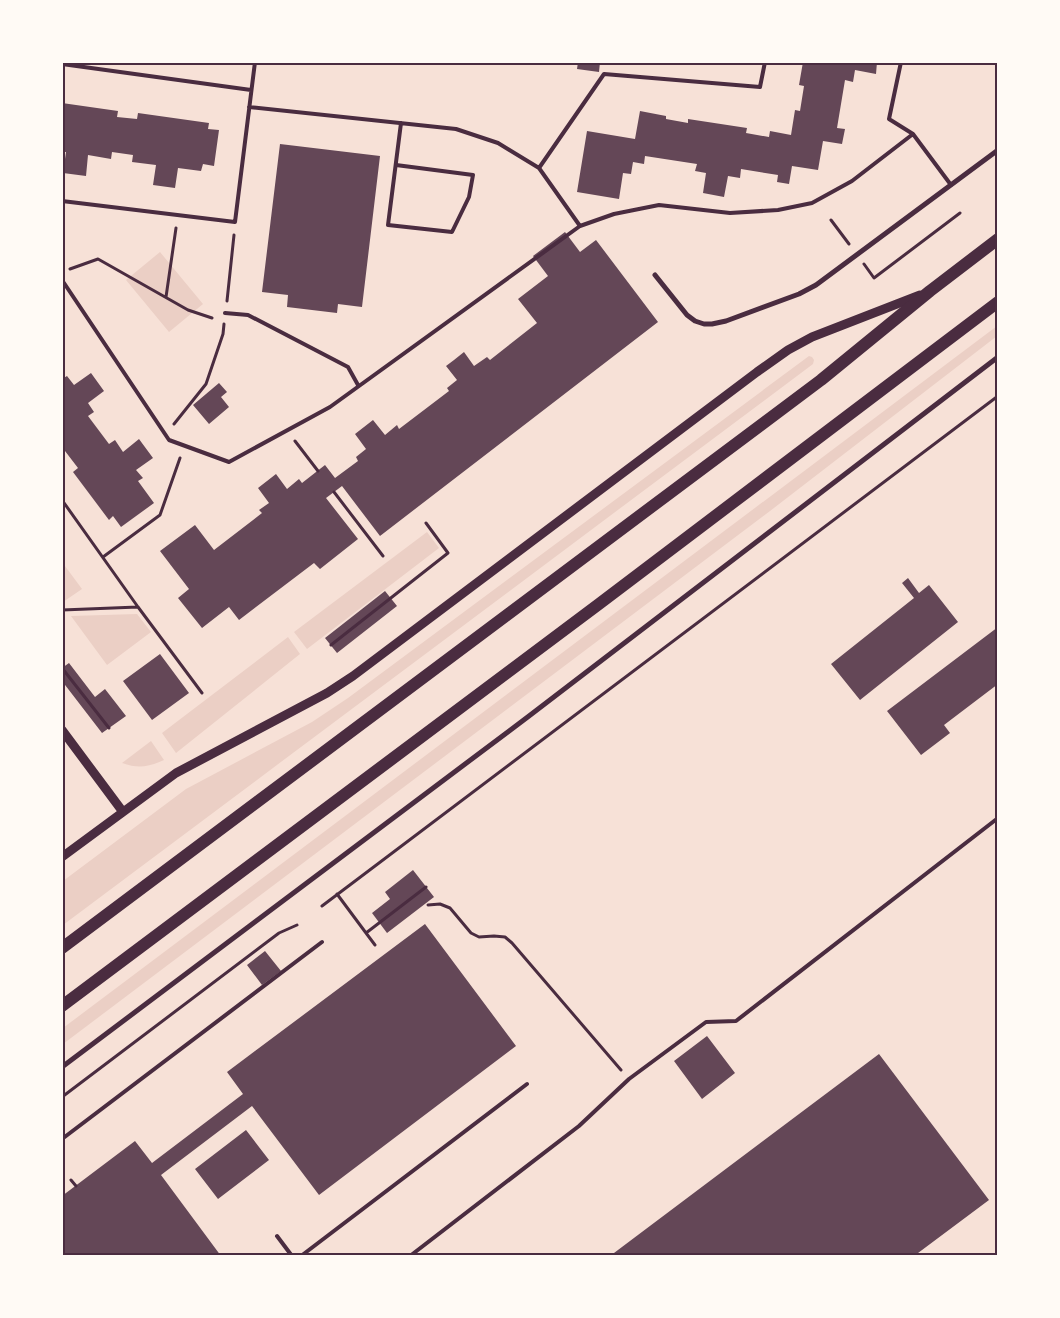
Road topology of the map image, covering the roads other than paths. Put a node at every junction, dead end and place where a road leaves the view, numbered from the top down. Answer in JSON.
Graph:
{"nodes":[{"id":1,"x":255,"y":62,"type":"edge"},
{"id":2,"x":765,"y":62,"type":"edge"},
{"id":3,"x":901,"y":62,"type":"edge"},
{"id":4,"x":62,"y":64,"type":"edge"},
{"id":5,"x":251,"y":90,"type":"junction"},
{"id":6,"x":249,"y":107,"type":"junction"},
{"id":7,"x":401,"y":123,"type":"junction"},
{"id":8,"x":913,"y":134,"type":"junction"},
{"id":9,"x":998,"y":150,"type":"edge"},
{"id":10,"x":396,"y":165,"type":"junction"},
{"id":11,"x":539,"y":168,"type":"junction"},
{"id":12,"x":950,"y":185,"type":"junction"},
{"id":13,"x":62,"y":202,"type":"edge"},
{"id":14,"x":580,"y":226,"type":"junction"},
{"id":15,"x":998,"y":239,"type":"edge"},
{"id":16,"x":655,"y":275,"type":"dead end"},
{"id":17,"x":62,"y":280,"type":"edge"},
{"id":18,"x":930,"y":291,"type":"junction"},
{"id":19,"x":998,"y":302,"type":"edge"},
{"id":20,"x":225,"y":313,"type":"road end"},
{"id":21,"x":998,"y":357,"type":"edge"},
{"id":22,"x":358,"y":385,"type":"junction"},
{"id":23,"x":62,"y":730,"type":"edge"},
{"id":24,"x":123,"y":812,"type":"junction"},
{"id":25,"x":998,"y":818,"type":"edge"},
{"id":26,"x":62,"y":857,"type":"edge"},
{"id":27,"x":322,"y":942,"type":"dead end"},
{"id":28,"x":62,"y":948,"type":"edge"},
{"id":29,"x":62,"y":1006,"type":"edge"},
{"id":30,"x":62,"y":1067,"type":"edge"},
{"id":31,"x":527,"y":1084,"type":"dead end"},
{"id":32,"x":62,"y":1139,"type":"edge"},
{"id":33,"x":277,"y":1236,"type":"dead end"},
{"id":34,"x":292,"y":1256,"type":"edge"},
{"id":35,"x":300,"y":1256,"type":"edge"},
{"id":36,"x":410,"y":1256,"type":"edge"}],
"edges":[{"from":1,"to":5,"type":"lane"},
{"from":2,"to":11,"type":"lane"},
{"from":3,"to":8,"type":"lane"},
{"from":4,"to":5,"type":"lane"},
{"from":5,"to":6,"type":"lane"},
{"from":6,"to":7,"type":"lane"},
{"from":6,"to":13,"type":"lane"},
{"from":7,"to":10,"type":"lane"},
{"from":7,"to":11,"type":"lane"},
{"from":8,"to":12,"type":"lane"},
{"from":8,"to":14,"type":"lane"},
{"from":9,"to":12,"type":"street"},
{"from":10,"to":10,"type":"lane"},
{"from":11,"to":14,"type":"lane"},
{"from":12,"to":16,"type":"street"},
{"from":14,"to":22,"type":"lane"},
{"from":15,"to":18,"type":"main road"},
{"from":17,"to":22,"type":"lane"},
{"from":18,"to":24,"type":"street"},
{"from":18,"to":28,"type":"main road"},
{"from":19,"to":29,"type":"main road"},
{"from":20,"to":22,"type":"lane"},
{"from":21,"to":30,"type":"street"},
{"from":23,"to":24,"type":"street"},
{"from":24,"to":26,"type":"street"},
{"from":25,"to":36,"type":"lane"},
{"from":27,"to":32,"type":"lane"},
{"from":31,"to":35,"type":"lane"},
{"from":33,"to":34,"type":"lane"}]}
